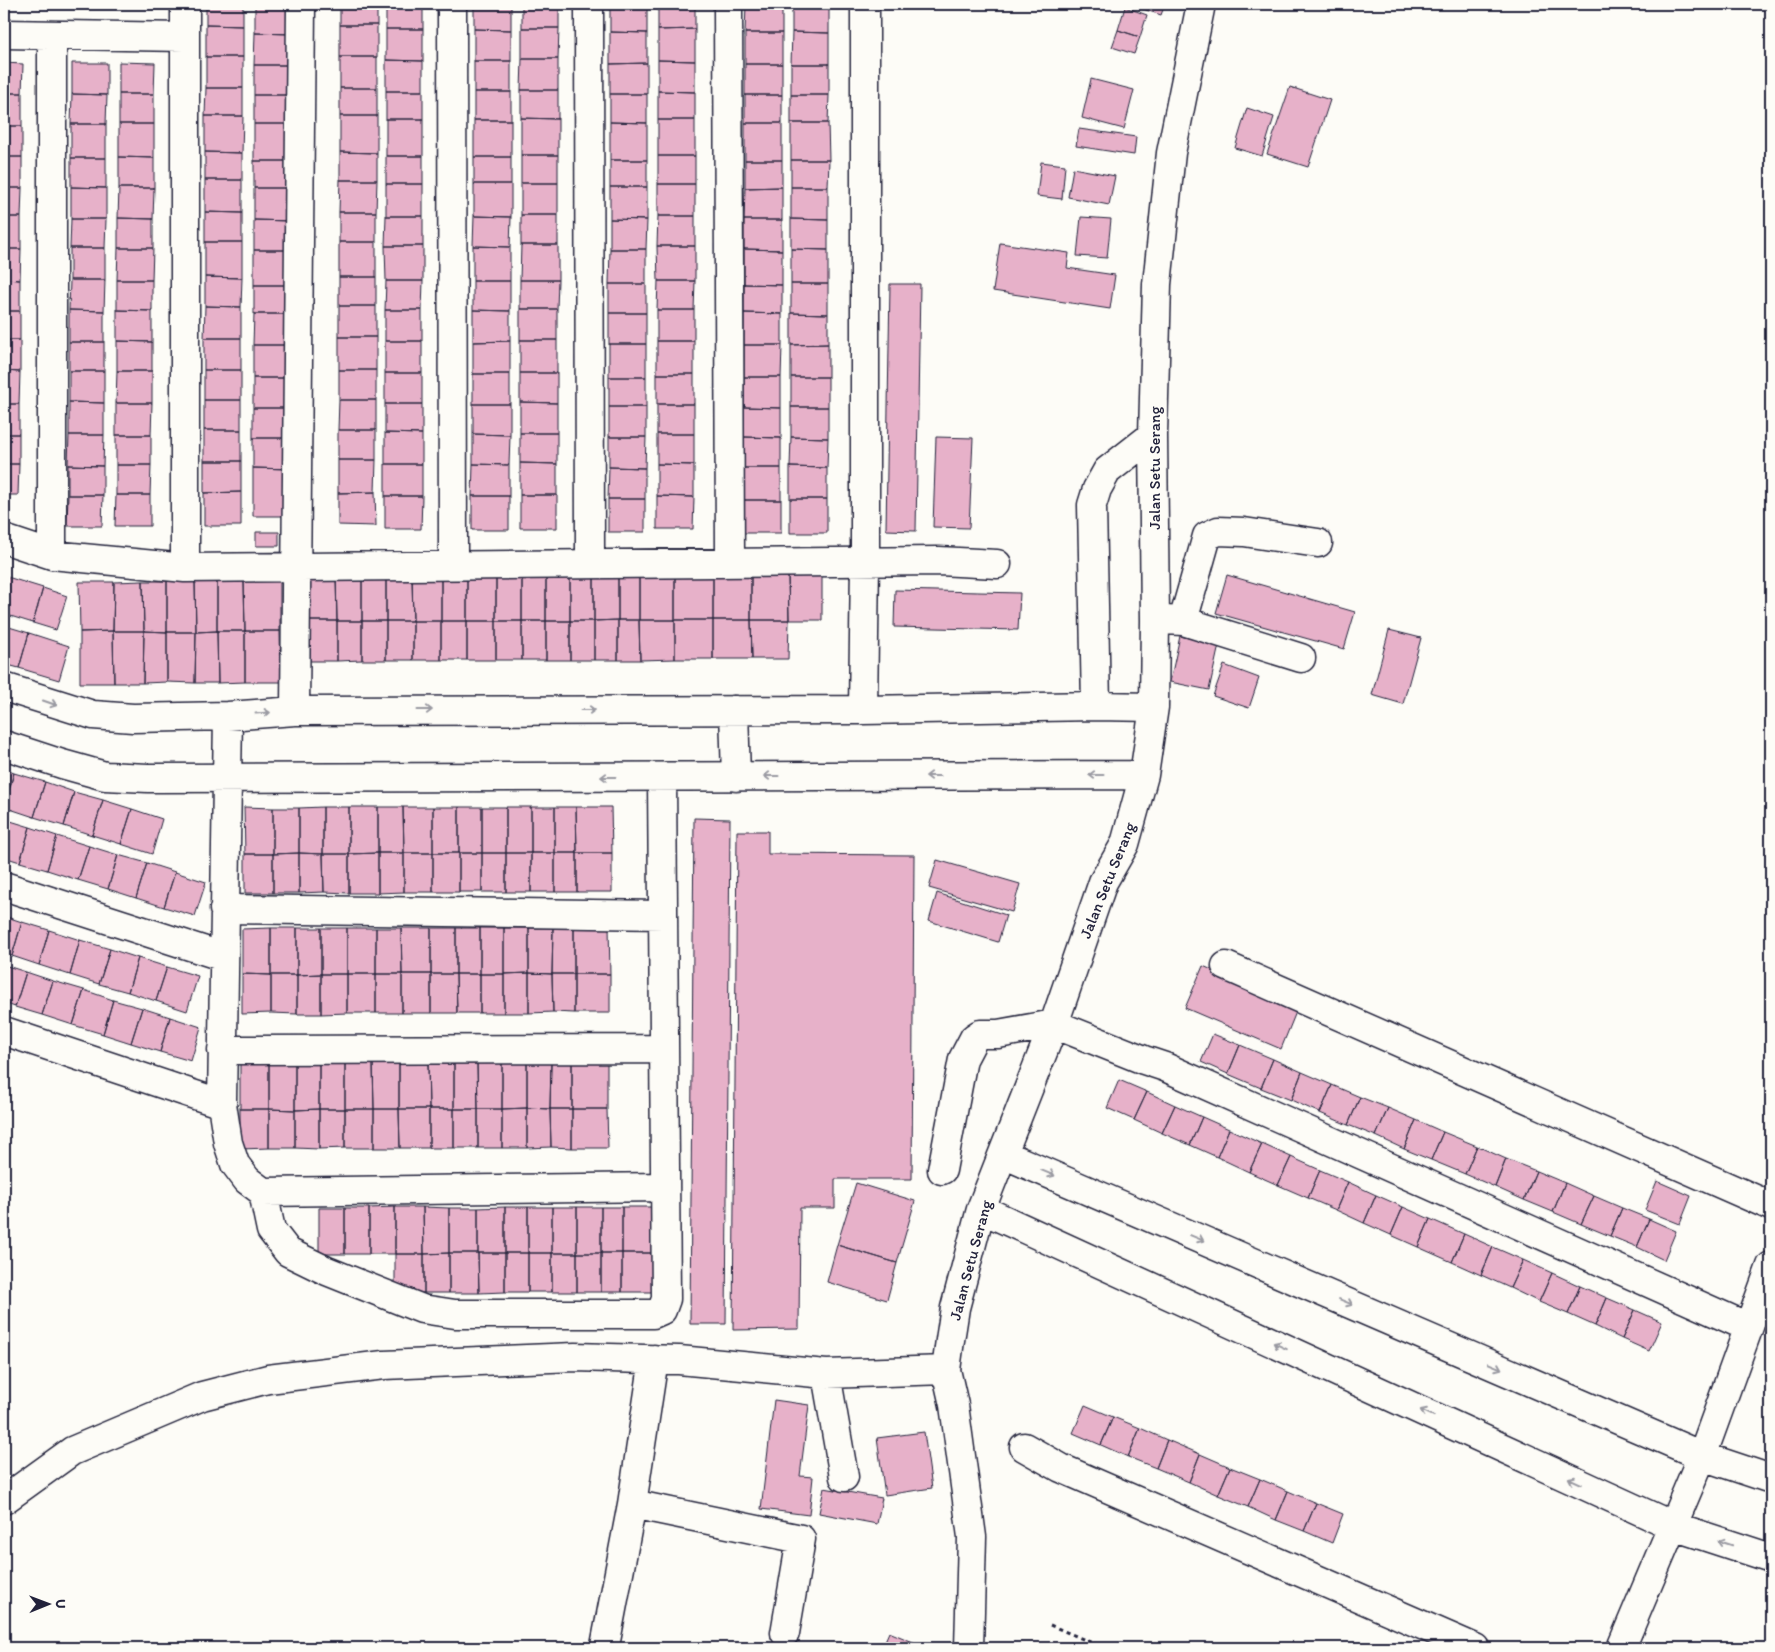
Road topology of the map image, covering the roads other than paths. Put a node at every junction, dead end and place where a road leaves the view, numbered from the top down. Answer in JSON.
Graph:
{"nodes":[{"id":1,"x":185,"y":4,"type":"edge"},
{"id":2,"x":302,"y":4,"type":"edge"},
{"id":3,"x":452,"y":4,"type":"edge"},
{"id":4,"x":589,"y":4,"type":"edge"},
{"id":5,"x":728,"y":4,"type":"edge"},
{"id":6,"x":865,"y":4,"type":"edge"},
{"id":7,"x":1201,"y":4,"type":"edge"},
{"id":8,"x":4,"y":34,"type":"edge"},
{"id":9,"x":52,"y":35,"type":"junction"},
{"id":10,"x":185,"y":37,"type":"junction"},
{"id":11,"x":1153,"y":435,"type":"junction"},
{"id":12,"x":4,"y":539,"type":"edge"},
{"id":13,"x":1318,"y":543,"type":"dead end"},
{"id":14,"x":52,"y":555,"type":"junction"},
{"id":15,"x":730,"y":562,"type":"junction"},
{"id":16,"x":865,"y":562,"type":"junction"},
{"id":17,"x":590,"y":564,"type":"junction"},
{"id":18,"x":997,"y":564,"type":"dead end"},
{"id":19,"x":453,"y":565,"type":"junction"},
{"id":20,"x":296,"y":567,"type":"junction"},
{"id":21,"x":185,"y":568,"type":"junction"},
{"id":22,"x":1155,"y":620,"type":"junction"},
{"id":23,"x":1183,"y":621,"type":"junction"},
{"id":24,"x":1301,"y":658,"type":"dead end"},
{"id":25,"x":4,"y":687,"type":"edge"},
{"id":26,"x":1096,"y":706,"type":"junction"},
{"id":27,"x":1154,"y":707,"type":"junction"},
{"id":28,"x":295,"y":710,"type":"junction"},
{"id":29,"x":734,"y":710,"type":"junction"},
{"id":30,"x":863,"y":710,"type":"junction"},
{"id":31,"x":228,"y":716,"type":"junction"},
{"id":32,"x":4,"y":745,"type":"edge"},
{"id":33,"x":1144,"y":775,"type":"junction"},
{"id":34,"x":662,"y":777,"type":"junction"},
{"id":35,"x":736,"y":777,"type":"junction"},
{"id":36,"x":227,"y":779,"type":"junction"},
{"id":37,"x":4,"y":886,"type":"edge"},
{"id":38,"x":224,"y":909,"type":"junction"},
{"id":39,"x":663,"y":915,"type":"junction"},
{"id":40,"x":224,"y":957,"type":"junction"},
{"id":41,"x":1226,"y":966,"type":"dead end"},
{"id":42,"x":1054,"y":1024,"type":"junction"},
{"id":43,"x":4,"y":1031,"type":"edge"},
{"id":44,"x":664,"y":1049,"type":"junction"},
{"id":45,"x":222,"y":1050,"type":"junction"},
{"id":46,"x":222,"y":1104,"type":"junction"},
{"id":47,"x":1003,"y":1154,"type":"junction"},
{"id":48,"x":942,"y":1170,"type":"dead end"},
{"id":49,"x":665,"y":1187,"type":"junction"},
{"id":50,"x":263,"y":1192,"type":"junction"},
{"id":51,"x":1771,"y":1206,"type":"edge"},
{"id":52,"x":981,"y":1208,"type":"junction"},
{"id":53,"x":1771,"y":1270,"type":"edge"},
{"id":54,"x":1748,"y":1327,"type":"junction"},
{"id":55,"x":654,"y":1360,"type":"junction"},
{"id":56,"x":946,"y":1370,"type":"junction"},
{"id":57,"x":826,"y":1374,"type":"junction"},
{"id":58,"x":1024,"y":1447,"type":"dead end"},
{"id":59,"x":1702,"y":1456,"type":"junction"},
{"id":60,"x":844,"y":1477,"type":"dead end"},
{"id":61,"x":1771,"y":1479,"type":"edge"},
{"id":62,"x":4,"y":1500,"type":"edge"},
{"id":63,"x":632,"y":1504,"type":"junction"},
{"id":64,"x":1673,"y":1526,"type":"junction"},
{"id":65,"x":1771,"y":1558,"type":"edge"},
{"id":66,"x":785,"y":1633,"type":"dead end"},
{"id":67,"x":605,"y":1648,"type":"edge"},
{"id":68,"x":969,"y":1648,"type":"edge"},
{"id":69,"x":1475,"y":1648,"type":"edge"},
{"id":70,"x":1621,"y":1648,"type":"edge"}],
"edges":[{"from":1,"to":10,"type":"street"},
{"from":2,"to":20,"type":"street"},
{"from":3,"to":19,"type":"street"},
{"from":4,"to":17,"type":"street"},
{"from":5,"to":15,"type":"street"},
{"from":6,"to":16,"type":"street"},
{"from":7,"to":11,"type":"street","name":"Jalan Setu Serang"},
{"from":8,"to":9,"type":"street"},
{"from":9,"to":10,"type":"street"},
{"from":9,"to":14,"type":"street"},
{"from":10,"to":21,"type":"street"},
{"from":11,"to":22,"type":"street","name":"Jalan Setu Serang"},
{"from":11,"to":26,"type":"street"},
{"from":12,"to":14,"type":"street"},
{"from":13,"to":23,"type":"street"},
{"from":14,"to":21,"type":"street"},
{"from":15,"to":16,"type":"street"},
{"from":15,"to":17,"type":"street"},
{"from":16,"to":18,"type":"street"},
{"from":16,"to":30,"type":"street"},
{"from":17,"to":19,"type":"street"},
{"from":19,"to":20,"type":"street"},
{"from":20,"to":21,"type":"street"},
{"from":20,"to":28,"type":"street"},
{"from":22,"to":23,"type":"street"},
{"from":22,"to":27,"type":"street","name":"Jalan Setu Serang"},
{"from":23,"to":24,"type":"street"},
{"from":25,"to":31,"type":"street","one_way":true},
{"from":26,"to":27,"type":"street"},
{"from":26,"to":30,"type":"street"},
{"from":27,"to":33,"type":"street","name":"Jalan Setu Serang"},
{"from":28,"to":29,"type":"street","one_way":true},
{"from":31,"to":28,"type":"street","one_way":true},
{"from":29,"to":30,"type":"street"},
{"from":29,"to":35,"type":"street"},
{"from":31,"to":36,"type":"street"},
{"from":32,"to":36,"type":"street"},
{"from":33,"to":35,"type":"street","one_way":true},
{"from":33,"to":42,"type":"street","name":"Jalan Setu Serang"},
{"from":34,"to":35,"type":"street"},
{"from":34,"to":36,"type":"street","one_way":true},
{"from":34,"to":39,"type":"street"},
{"from":36,"to":38,"type":"street"},
{"from":37,"to":40,"type":"street"},
{"from":38,"to":39,"type":"street"},
{"from":38,"to":40,"type":"street"},
{"from":39,"to":44,"type":"street"},
{"from":40,"to":45,"type":"street"},
{"from":41,"to":51,"type":"street"},
{"from":42,"to":47,"type":"street","name":"Jalan Setu Serang"},
{"from":42,"to":48,"type":"street"},
{"from":42,"to":54,"type":"street"},
{"from":43,"to":46,"type":"street"},
{"from":44,"to":45,"type":"street"},
{"from":44,"to":49,"type":"street"},
{"from":45,"to":46,"type":"street"},
{"from":46,"to":50,"type":"street"},
{"from":47,"to":52,"type":"street","name":"Jalan Setu Serang"},
{"from":47,"to":59,"type":"street","one_way":true},
{"from":49,"to":50,"type":"street"},
{"from":49,"to":50,"type":"street"},
{"from":52,"to":56,"type":"street","name":"Jalan Setu Serang"},
{"from":64,"to":52,"type":"street","one_way":true},
{"from":53,"to":54,"type":"street"},
{"from":54,"to":59,"type":"street"},
{"from":55,"to":57,"type":"street"},
{"from":55,"to":62,"type":"street"},
{"from":55,"to":63,"type":"street"},
{"from":56,"to":57,"type":"street"},
{"from":56,"to":68,"type":"street","name":"Jalan Setu Serang"},
{"from":57,"to":60,"type":"street"},
{"from":58,"to":69,"type":"street"},
{"from":59,"to":61,"type":"street"},
{"from":59,"to":64,"type":"street"},
{"from":63,"to":66,"type":"street"},
{"from":63,"to":67,"type":"street"},
{"from":65,"to":64,"type":"street","one_way":true},
{"from":64,"to":70,"type":"street"}]}
